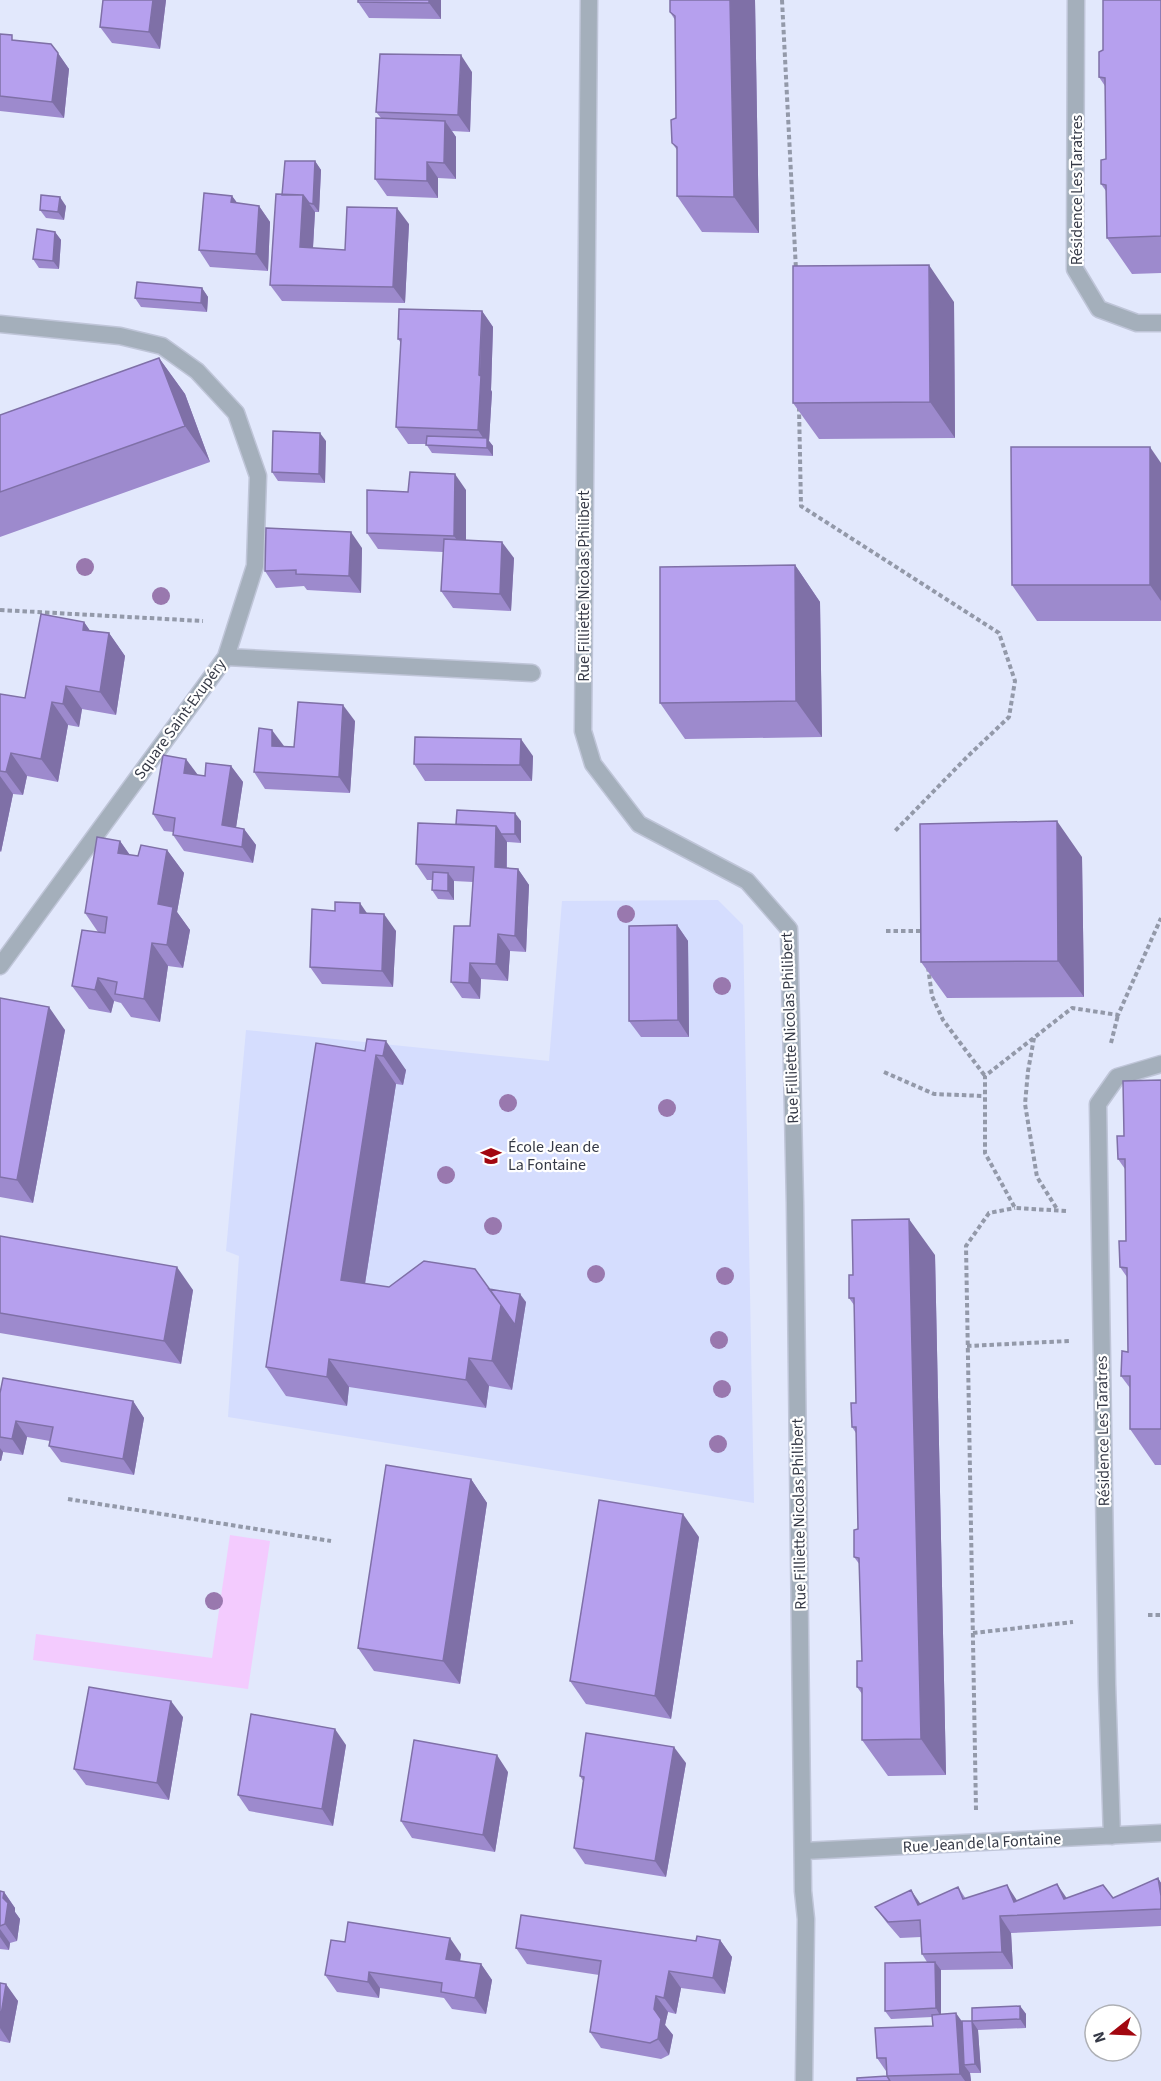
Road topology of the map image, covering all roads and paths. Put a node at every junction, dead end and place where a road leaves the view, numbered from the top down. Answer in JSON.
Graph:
{"nodes":[{"id":1,"x":589,"y":0,"type":"edge"},
{"id":2,"x":782,"y":0,"type":"edge"},
{"id":3,"x":1076,"y":0,"type":"edge"},
{"id":4,"x":796,"y":277,"type":"edge"},
{"id":5,"x":1161,"y":322,"type":"edge"},
{"id":6,"x":0,"y":324,"type":"edge"},
{"id":7,"x":799,"y":402,"type":"edge"},
{"id":8,"x":0,"y":610,"type":"edge"},
{"id":9,"x":237,"y":623,"type":"junction"},
{"id":10,"x":226,"y":657,"type":"junction"},
{"id":11,"x":532,"y":673,"type":"dead end"},
{"id":12,"x":894,"y":832,"type":"dead end"},
{"id":13,"x":1161,"y":918,"type":"edge"},
{"id":14,"x":886,"y":931,"type":"dead end"},
{"id":15,"x":923,"y":942,"type":"edge"},
{"id":16,"x":927,"y":963,"type":"edge"},
{"id":17,"x":0,"y":966,"type":"edge"},
{"id":18,"x":1035,"y":1037,"type":"junction"},
{"id":19,"x":1161,"y":1064,"type":"edge"},
{"id":20,"x":884,"y":1072,"type":"dead end"},
{"id":21,"x":985,"y":1076,"type":"junction"},
{"id":22,"x":984,"y":1096,"type":"junction"},
{"id":23,"x":1015,"y":1208,"type":"junction"},
{"id":24,"x":1057,"y":1210,"type":"junction"},
{"id":25,"x":1099,"y":1213,"type":"junction"},
{"id":26,"x":1102,"y":1339,"type":"junction"},
{"id":27,"x":967,"y":1346,"type":"junction"},
{"id":28,"x":68,"y":1499,"type":"dead end"},
{"id":29,"x":331,"y":1541,"type":"dead end"},
{"id":30,"x":1148,"y":1615,"type":"dead end"},
{"id":31,"x":1161,"y":1615,"type":"edge"},
{"id":32,"x":1106,"y":1619,"type":"junction"},
{"id":33,"x":973,"y":1633,"type":"junction"},
{"id":34,"x":1161,"y":1833,"type":"edge"},
{"id":35,"x":1112,"y":1836,"type":"junction"},
{"id":36,"x":976,"y":1843,"type":"junction"},
{"id":37,"x":804,"y":1851,"type":"junction"},
{"id":38,"x":804,"y":2081,"type":"edge"}],
"edges":[{"from":1,"to":37,"type":"street","name":"Rue Filliette Nicolas Philibert"},
{"from":2,"to":4,"type":"path"},
{"from":3,"to":5,"type":"street","name":"Résidence Les Taratres"},
{"from":6,"to":9,"type":"street","name":"Square Saint-Exupéry"},
{"from":7,"to":12,"type":"path"},
{"from":8,"to":9,"type":"path"},
{"from":9,"to":10,"type":"street","name":"Square Saint-Exupéry"},
{"from":10,"to":11,"type":"street"},
{"from":10,"to":17,"type":"street","name":"Square Saint-Exupéry"},
{"from":13,"to":18,"type":"path"},
{"from":14,"to":15,"type":"path"},
{"from":16,"to":21,"type":"path"},
{"from":18,"to":21,"type":"path"},
{"from":18,"to":24,"type":"path"},
{"from":19,"to":25,"type":"street","name":"Résidence Les Taratres"},
{"from":20,"to":22,"type":"path"},
{"from":21,"to":22,"type":"path"},
{"from":22,"to":23,"type":"path"},
{"from":23,"to":24,"type":"path"},
{"from":23,"to":27,"type":"path"},
{"from":24,"to":25,"type":"path"},
{"from":25,"to":26,"type":"street","name":"Résidence Les Taratres"},
{"from":26,"to":27,"type":"path"},
{"from":26,"to":32,"type":"street","name":"Résidence Les Taratres"},
{"from":27,"to":33,"type":"path"},
{"from":28,"to":29,"type":"path"},
{"from":30,"to":31,"type":"path"},
{"from":32,"to":33,"type":"path"},
{"from":32,"to":35,"type":"street","name":"Résidence Les Taratres"},
{"from":33,"to":36,"type":"path"},
{"from":34,"to":35,"type":"street","name":"Rue Jean de la Fontaine"},
{"from":35,"to":36,"type":"street","name":"Rue Jean de la Fontaine"},
{"from":36,"to":37,"type":"street","name":"Rue Jean de la Fontaine"},
{"from":37,"to":38,"type":"street","name":"Rue Filliette Nicolas Philibert"}]}
